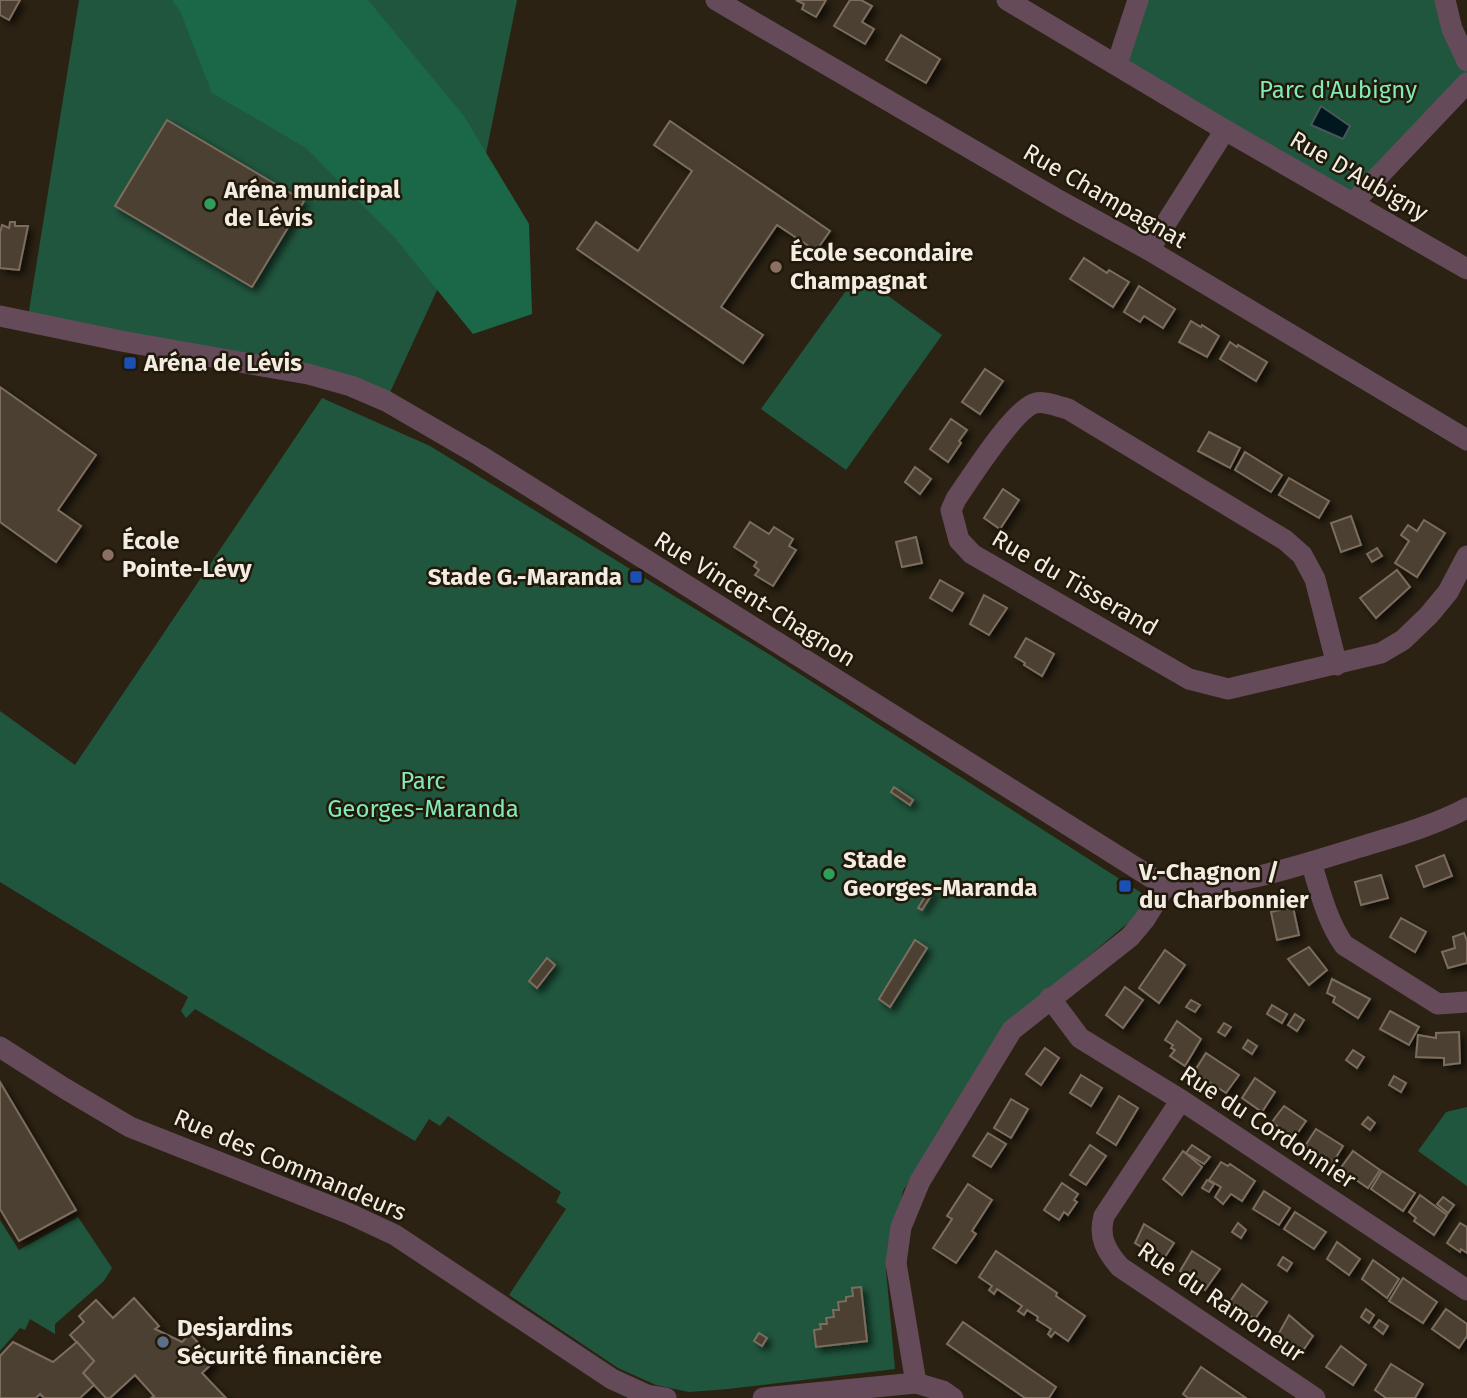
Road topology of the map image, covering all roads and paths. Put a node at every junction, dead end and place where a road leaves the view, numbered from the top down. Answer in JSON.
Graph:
{"nodes":[{"id":1,"x":716,"y":0,"type":"edge"},
{"id":2,"x":1007,"y":0,"type":"edge"},
{"id":3,"x":1139,"y":0,"type":"edge"},
{"id":4,"x":1445,"y":0,"type":"edge"},
{"id":5,"x":1467,"y":61,"type":"edge"},
{"id":6,"x":1117,"y":64,"type":"junction"},
{"id":7,"x":1467,"y":83,"type":"edge"},
{"id":8,"x":1225,"y":130,"type":"junction"},
{"id":9,"x":1354,"y":202,"type":"junction"},
{"id":10,"x":1149,"y":250,"type":"junction"},
{"id":11,"x":1467,"y":269,"type":"edge"},
{"id":12,"x":0,"y":316,"type":"edge"},
{"id":13,"x":1467,"y":440,"type":"edge"},
{"id":14,"x":1467,"y":556,"type":"edge"},
{"id":15,"x":1337,"y":665,"type":"junction"},
{"id":16,"x":1467,"y":808,"type":"edge"},
{"id":17,"x":1311,"y":862,"type":"junction"},
{"id":18,"x":1165,"y":886,"type":"junction"},
{"id":19,"x":1050,"y":998,"type":"junction"},
{"id":20,"x":1467,"y":1002,"type":"edge"},
{"id":21,"x":0,"y":1046,"type":"edge"},
{"id":22,"x":1181,"y":1100,"type":"junction"},
{"id":23,"x":1467,"y":1290,"type":"edge"},
{"id":24,"x":916,"y":1383,"type":"junction"},
{"id":25,"x":666,"y":1398,"type":"edge"},
{"id":26,"x":763,"y":1398,"type":"edge"},
{"id":27,"x":953,"y":1398,"type":"edge"},
{"id":28,"x":1315,"y":1398,"type":"edge"}],
"edges":[{"from":1,"to":10,"type":"street","name":"Rue Champagnat"},
{"from":2,"to":6,"type":"street","name":"Rue D'Aubigny"},
{"from":3,"to":6,"type":"street"},
{"from":4,"to":5,"type":"street"},
{"from":6,"to":8,"type":"street","name":"Rue D'Aubigny"},
{"from":7,"to":9,"type":"street"},
{"from":8,"to":9,"type":"street","name":"Rue D'Aubigny"},
{"from":8,"to":10,"type":"street"},
{"from":9,"to":11,"type":"street","name":"Rue D'Aubigny"},
{"from":10,"to":13,"type":"street","name":"Rue Champagnat"},
{"from":12,"to":18,"type":"street","name":"Rue Vincent-Chagnon"},
{"from":14,"to":15,"type":"street","name":"Rue du Tisserand"},
{"from":15,"to":15,"type":"street","name":"Rue du Tisserand"},
{"from":16,"to":17,"type":"street"},
{"from":17,"to":18,"type":"street"},
{"from":17,"to":20,"type":"street"},
{"from":18,"to":19,"type":"street"},
{"from":19,"to":22,"type":"street","name":"Rue du Cordonnier"},
{"from":19,"to":24,"type":"street"},
{"from":21,"to":25,"type":"street","name":"Rue des Commandeurs"},
{"from":22,"to":23,"type":"street","name":"Rue du Cordonnier"},
{"from":22,"to":28,"type":"street","name":"Rue du Ramoneur"},
{"from":24,"to":26,"type":"street"},
{"from":24,"to":27,"type":"street"}]}
